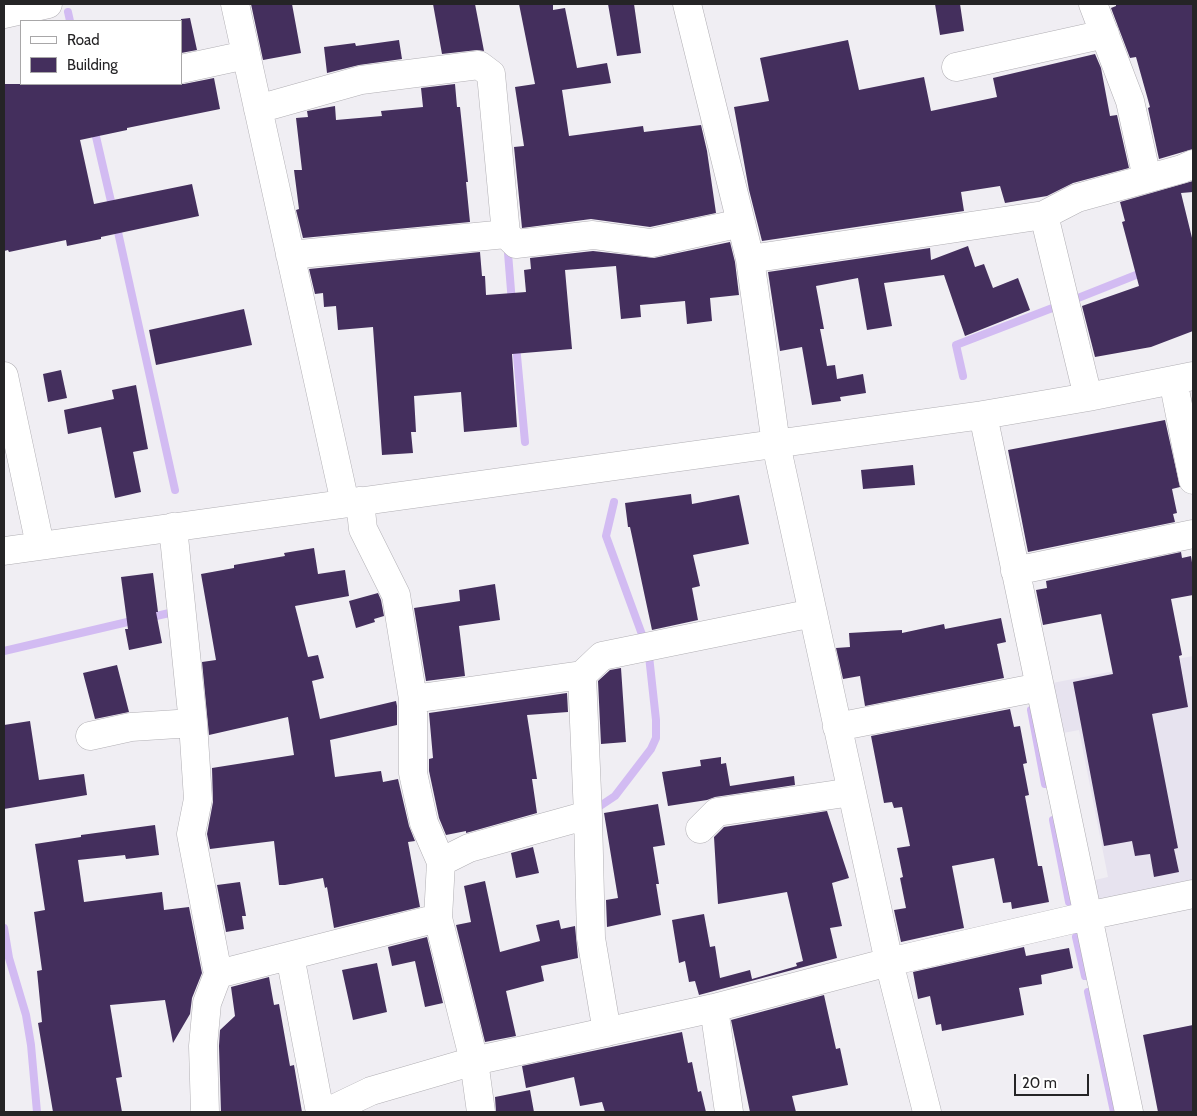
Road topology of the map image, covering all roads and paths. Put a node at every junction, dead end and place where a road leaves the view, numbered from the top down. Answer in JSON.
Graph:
{"nodes":[{"id":1,"x":48,"y":4,"type":"edge"},
{"id":2,"x":235,"y":4,"type":"edge"},
{"id":3,"x":687,"y":4,"type":"edge"},
{"id":4,"x":1093,"y":4,"type":"edge"},
{"id":5,"x":4,"y":14,"type":"edge"},
{"id":6,"x":1104,"y":34,"type":"junction"},
{"id":7,"x":246,"y":55,"type":"junction"},
{"id":8,"x":956,"y":67,"type":"dead end"},
{"id":9,"x":182,"y":69,"type":"edge"},
{"id":10,"x":258,"y":109,"type":"junction"},
{"id":11,"x":1193,"y":164,"type":"edge"},
{"id":12,"x":1147,"y":178,"type":"junction"},
{"id":13,"x":1044,"y":216,"type":"junction"},
{"id":14,"x":741,"y":223,"type":"junction"},
{"id":15,"x":506,"y":234,"type":"junction"},
{"id":16,"x":290,"y":256,"type":"junction"},
{"id":17,"x":750,"y":258,"type":"junction"},
{"id":18,"x":4,"y":376,"type":"edge"},
{"id":19,"x":1183,"y":378,"type":"edge"},
{"id":20,"x":1088,"y":397,"type":"junction"},
{"id":21,"x":983,"y":415,"type":"junction"},
{"id":22,"x":776,"y":444,"type":"junction"},
{"id":23,"x":1193,"y":480,"type":"edge"},
{"id":24,"x":352,"y":502,"type":"junction"},
{"id":25,"x":173,"y":527,"type":"junction"},
{"id":26,"x":1193,"y":534,"type":"edge"},
{"id":27,"x":40,"y":546,"type":"junction"},
{"id":28,"x":4,"y":550,"type":"edge"},
{"id":29,"x":1016,"y":570,"type":"junction"},
{"id":30,"x":813,"y":613,"type":"junction"},
{"id":31,"x":582,"y":675,"type":"junction"},
{"id":32,"x":1040,"y":688,"type":"junction"},
{"id":33,"x":413,"y":699,"type":"junction"},
{"id":34,"x":193,"y":723,"type":"junction"},
{"id":35,"x":837,"y":727,"type":"junction"},
{"id":36,"x":90,"y":736,"type":"dead end"},
{"id":37,"x":852,"y":792,"type":"junction"},
{"id":38,"x":588,"y":816,"type":"junction"},
{"id":39,"x":700,"y":829,"type":"dead end"},
{"id":40,"x":441,"y":862,"type":"junction"},
{"id":41,"x":1193,"y":894,"type":"edge"},
{"id":42,"x":1087,"y":916,"type":"junction"},
{"id":43,"x":438,"y":918,"type":"junction"},
{"id":44,"x":290,"y":956,"type":"junction"},
{"id":45,"x":889,"y":962,"type":"junction"},
{"id":46,"x":218,"y":974,"type":"junction"},
{"id":47,"x":714,"y":1008,"type":"junction"},
{"id":48,"x":607,"y":1032,"type":"junction"},
{"id":49,"x":474,"y":1061,"type":"junction"},
{"id":50,"x":205,"y":1112,"type":"edge"},
{"id":51,"x":320,"y":1112,"type":"edge"},
{"id":52,"x":327,"y":1112,"type":"edge"},
{"id":53,"x":481,"y":1112,"type":"edge"},
{"id":54,"x":729,"y":1112,"type":"edge"},
{"id":55,"x":928,"y":1112,"type":"edge"},
{"id":56,"x":1128,"y":1112,"type":"edge"}],
"edges":[{"from":1,"to":5,"type":"street"},
{"from":2,"to":7,"type":"street"},
{"from":3,"to":14,"type":"street"},
{"from":4,"to":6,"type":"street"},
{"from":6,"to":8,"type":"street"},
{"from":6,"to":12,"type":"street"},
{"from":7,"to":9,"type":"street"},
{"from":7,"to":10,"type":"street"},
{"from":10,"to":15,"type":"street"},
{"from":10,"to":16,"type":"street"},
{"from":11,"to":12,"type":"street"},
{"from":12,"to":13,"type":"street"},
{"from":13,"to":17,"type":"street"},
{"from":13,"to":20,"type":"street"},
{"from":14,"to":15,"type":"street"},
{"from":14,"to":17,"type":"street"},
{"from":15,"to":16,"type":"street"},
{"from":16,"to":24,"type":"street"},
{"from":17,"to":22,"type":"street"},
{"from":18,"to":27,"type":"street"},
{"from":19,"to":20,"type":"street"},
{"from":19,"to":23,"type":"street"},
{"from":20,"to":21,"type":"street"},
{"from":21,"to":22,"type":"street"},
{"from":21,"to":29,"type":"street"},
{"from":22,"to":24,"type":"street"},
{"from":22,"to":30,"type":"street"},
{"from":24,"to":25,"type":"street"},
{"from":24,"to":33,"type":"street"},
{"from":25,"to":27,"type":"street"},
{"from":25,"to":34,"type":"street"},
{"from":26,"to":29,"type":"street"},
{"from":27,"to":28,"type":"street"},
{"from":29,"to":32,"type":"street"},
{"from":30,"to":31,"type":"street"},
{"from":30,"to":35,"type":"street"},
{"from":31,"to":33,"type":"street"},
{"from":31,"to":38,"type":"street"},
{"from":32,"to":35,"type":"street"},
{"from":32,"to":42,"type":"street"},
{"from":33,"to":40,"type":"street"},
{"from":34,"to":36,"type":"street"},
{"from":34,"to":46,"type":"street"},
{"from":35,"to":37,"type":"street"},
{"from":37,"to":39,"type":"street"},
{"from":37,"to":45,"type":"street"},
{"from":38,"to":40,"type":"street"},
{"from":38,"to":48,"type":"street"},
{"from":40,"to":43,"type":"street"},
{"from":41,"to":42,"type":"street"},
{"from":42,"to":45,"type":"street"},
{"from":42,"to":56,"type":"street"},
{"from":43,"to":44,"type":"street"},
{"from":43,"to":49,"type":"street"},
{"from":44,"to":46,"type":"street"},
{"from":44,"to":51,"type":"street"},
{"from":45,"to":47,"type":"street"},
{"from":45,"to":55,"type":"street"},
{"from":46,"to":50,"type":"street"},
{"from":47,"to":48,"type":"street"},
{"from":47,"to":54,"type":"street"},
{"from":48,"to":49,"type":"street"},
{"from":49,"to":52,"type":"street"},
{"from":49,"to":53,"type":"street"}]}
